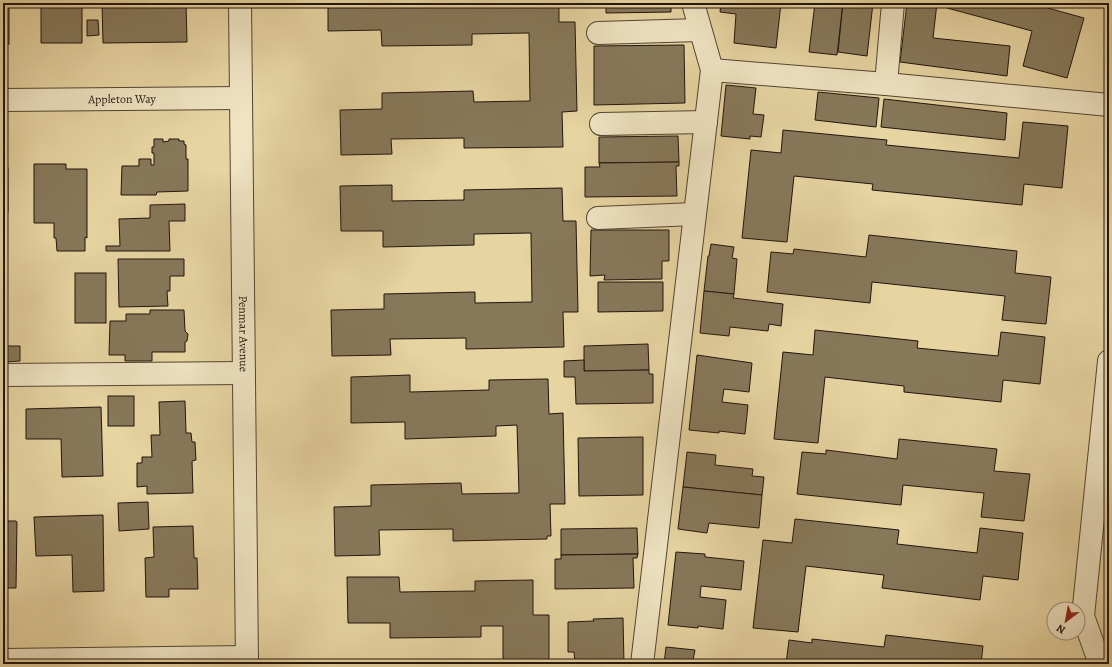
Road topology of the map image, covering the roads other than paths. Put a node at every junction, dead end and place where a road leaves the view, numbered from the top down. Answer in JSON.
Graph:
{"nodes":[{"id":1,"x":240,"y":3,"type":"edge"},
{"id":2,"x":692,"y":3,"type":"edge"},
{"id":3,"x":892,"y":3,"type":"edge"},
{"id":4,"x":700,"y":30,"type":"junction"},
{"id":5,"x":598,"y":33,"type":"dead end"},
{"id":6,"x":712,"y":70,"type":"junction"},
{"id":7,"x":886,"y":84,"type":"junction"},
{"id":8,"x":241,"y":98,"type":"junction"},
{"id":9,"x":3,"y":100,"type":"edge"},
{"id":10,"x":1109,"y":105,"type":"edge"},
{"id":11,"x":706,"y":122,"type":"junction"},
{"id":12,"x":601,"y":124,"type":"dead end"},
{"id":13,"x":694,"y":214,"type":"junction"},
{"id":14,"x":598,"y":218,"type":"dead end"},
{"id":15,"x":1109,"y":361,"type":"edge"},
{"id":16,"x":244,"y":373,"type":"junction"},
{"id":17,"x":3,"y":375,"type":"edge"},
{"id":18,"x":3,"y":660,"type":"edge"},
{"id":19,"x":247,"y":660,"type":"edge"},
{"id":20,"x":642,"y":664,"type":"edge"},
{"id":21,"x":1100,"y":664,"type":"edge"}],
"edges":[{"from":1,"to":8,"type":"street","name":"Penmar Avenue"},
{"from":2,"to":4,"type":"street"},
{"from":3,"to":7,"type":"street"},
{"from":4,"to":5,"type":"street"},
{"from":4,"to":6,"type":"street"},
{"from":6,"to":7,"type":"street"},
{"from":6,"to":11,"type":"street"},
{"from":7,"to":10,"type":"street"},
{"from":8,"to":9,"type":"street","name":"Appleton Way"},
{"from":8,"to":16,"type":"street","name":"Penmar Avenue"},
{"from":11,"to":12,"type":"street"},
{"from":11,"to":13,"type":"street"},
{"from":13,"to":14,"type":"street"},
{"from":13,"to":20,"type":"street"},
{"from":15,"to":21,"type":"street"},
{"from":16,"to":17,"type":"street"},
{"from":16,"to":19,"type":"street","name":"Penmar Avenue"},
{"from":18,"to":19,"type":"street"}]}
